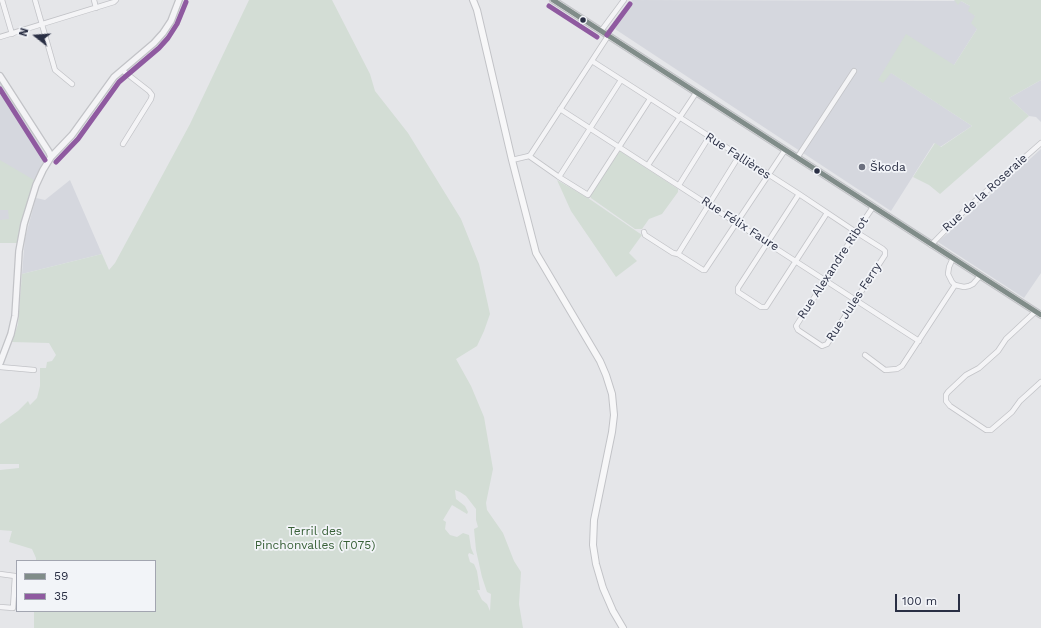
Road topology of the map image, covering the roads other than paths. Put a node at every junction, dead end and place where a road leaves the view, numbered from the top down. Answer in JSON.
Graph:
{"nodes":[{"id":1,"x":2,"y":0,"type":"edge"},
{"id":2,"x":35,"y":0,"type":"edge"},
{"id":3,"x":94,"y":0,"type":"edge"},
{"id":4,"x":116,"y":0,"type":"edge"},
{"id":5,"x":179,"y":0,"type":"edge"},
{"id":6,"x":473,"y":0,"type":"edge"},
{"id":7,"x":553,"y":0,"type":"edge"},
{"id":8,"x":624,"y":0,"type":"edge"},
{"id":9,"x":96,"y":8,"type":"junction"},
{"id":10,"x":42,"y":24,"type":"junction"},
{"id":11,"x":601,"y":31,"type":"junction"},
{"id":12,"x":12,"y":34,"type":"junction"},
{"id":13,"x":608,"y":36,"type":"junction"},
{"id":14,"x":0,"y":37,"type":"edge"},
{"id":15,"x":592,"y":61,"type":"junction"},
{"id":16,"x":122,"y":70,"type":"junction"},
{"id":17,"x":854,"y":71,"type":"dead end"},
{"id":18,"x":0,"y":76,"type":"edge"},
{"id":19,"x":621,"y":80,"type":"junction"},
{"id":20,"x":72,"y":84,"type":"dead end"},
{"id":21,"x":696,"y":93,"type":"junction"},
{"id":22,"x":650,"y":98,"type":"junction"},
{"id":23,"x":560,"y":109,"type":"junction"},
{"id":24,"x":680,"y":118,"type":"junction"},
{"id":25,"x":590,"y":127,"type":"junction"},
{"id":26,"x":709,"y":137,"type":"junction"},
{"id":27,"x":1041,"y":143,"type":"edge"},
{"id":28,"x":123,"y":144,"type":"dead end"},
{"id":29,"x":620,"y":146,"type":"junction"},
{"id":30,"x":785,"y":150,"type":"junction"},
{"id":31,"x":529,"y":156,"type":"junction"},
{"id":32,"x":739,"y":156,"type":"junction"},
{"id":33,"x":51,"y":158,"type":"junction"},
{"id":34,"x":797,"y":158,"type":"junction"},
{"id":35,"x":512,"y":160,"type":"junction"},
{"id":36,"x":648,"y":165,"type":"junction"},
{"id":37,"x":768,"y":175,"type":"junction"},
{"id":38,"x":559,"y":177,"type":"junction"},
{"id":39,"x":679,"y":185,"type":"junction"},
{"id":40,"x":799,"y":194,"type":"junction"},
{"id":41,"x":708,"y":204,"type":"junction"},
{"id":42,"x":873,"y":207,"type":"junction"},
{"id":43,"x":827,"y":213,"type":"junction"},
{"id":44,"x":737,"y":222,"type":"junction"},
{"id":45,"x":644,"y":232,"type":"dead end"},
{"id":46,"x":856,"y":232,"type":"junction"},
{"id":47,"x":768,"y":243,"type":"junction"},
{"id":48,"x":931,"y":245,"type":"junction"},
{"id":49,"x":885,"y":251,"type":"joint"},
{"id":50,"x":678,"y":254,"type":"junction"},
{"id":51,"x":952,"y":258,"type":"junction"},
{"id":52,"x":796,"y":260,"type":"junction"},
{"id":53,"x":980,"y":276,"type":"junction"},
{"id":54,"x":825,"y":280,"type":"junction"},
{"id":55,"x":955,"y":285,"type":"junction"},
{"id":56,"x":856,"y":300,"type":"junction"},
{"id":57,"x":1035,"y":312,"type":"junction"},
{"id":58,"x":1041,"y":315,"type":"edge"},
{"id":59,"x":798,"y":330,"type":"joint"},
{"id":60,"x":918,"y":341,"type":"junction"},
{"id":61,"x":865,"y":355,"type":"dead end"},
{"id":62,"x":0,"y":362,"type":"edge"},
{"id":63,"x":0,"y":367,"type":"edge"},
{"id":64,"x":34,"y":370,"type":"dead end"},
{"id":65,"x":1041,"y":382,"type":"edge"},
{"id":66,"x":0,"y":574,"type":"edge"},
{"id":67,"x":0,"y":607,"type":"edge"},
{"id":68,"x":623,"y":628,"type":"edge"}],
"edges":[{"from":1,"to":12,"type":"street"},
{"from":2,"to":10,"type":"street"},
{"from":3,"to":9,"type":"street"},
{"from":4,"to":9,"type":"street"},
{"from":5,"to":16,"type":"street"},
{"from":6,"to":35,"type":"main road"},
{"from":7,"to":11,"type":"street"},
{"from":8,"to":11,"type":"street"},
{"from":9,"to":10,"type":"street"},
{"from":10,"to":12,"type":"street"},
{"from":10,"to":20,"type":"street"},
{"from":11,"to":13,"type":"street"},
{"from":12,"to":14,"type":"street"},
{"from":13,"to":15,"type":"street"},
{"from":13,"to":21,"type":"street"},
{"from":15,"to":19,"type":"street","name":"Rue Fallières"},
{"from":15,"to":23,"type":"street"},
{"from":16,"to":28,"type":"street"},
{"from":16,"to":33,"type":"street"},
{"from":17,"to":34,"type":"street"},
{"from":18,"to":33,"type":"street"},
{"from":19,"to":22,"type":"street","name":"Rue Fallières"},
{"from":19,"to":25,"type":"street"},
{"from":21,"to":24,"type":"street"},
{"from":21,"to":30,"type":"street"},
{"from":22,"to":24,"type":"street","name":"Rue Fallières"},
{"from":22,"to":29,"type":"street"},
{"from":23,"to":25,"type":"street","name":"Rue Félix Faure"},
{"from":23,"to":31,"type":"street"},
{"from":24,"to":26,"type":"street","name":"Rue Fallières"},
{"from":24,"to":36,"type":"street"},
{"from":25,"to":29,"type":"street","name":"Rue Félix Faure"},
{"from":25,"to":38,"type":"street"},
{"from":26,"to":32,"type":"street","name":"Rue Fallières"},
{"from":26,"to":39,"type":"street"},
{"from":27,"to":48,"type":"street","name":"Rue de la Roseraie"},
{"from":29,"to":36,"type":"street","name":"Rue Félix Faure"},
{"from":29,"to":38,"type":"street"},
{"from":30,"to":34,"type":"street"},
{"from":30,"to":37,"type":"street"},
{"from":31,"to":35,"type":"street"},
{"from":31,"to":38,"type":"street"},
{"from":32,"to":37,"type":"street","name":"Rue Fallières"},
{"from":32,"to":41,"type":"street"},
{"from":33,"to":62,"type":"street"},
{"from":34,"to":42,"type":"street"},
{"from":35,"to":68,"type":"main road"},
{"from":36,"to":39,"type":"street","name":"Rue Félix Faure"},
{"from":37,"to":40,"type":"street","name":"Rue Fallières"},
{"from":37,"to":44,"type":"street"},
{"from":39,"to":41,"type":"street","name":"Rue Félix Faure"},
{"from":40,"to":43,"type":"street","name":"Rue Fallières"},
{"from":40,"to":47,"type":"street"},
{"from":41,"to":44,"type":"street","name":"Rue Félix Faure"},
{"from":41,"to":50,"type":"street"},
{"from":42,"to":46,"type":"street","name":"Rue Alexandre Ribot"},
{"from":42,"to":48,"type":"street"},
{"from":43,"to":46,"type":"street","name":"Rue Fallières"},
{"from":43,"to":52,"type":"street"},
{"from":44,"to":47,"type":"street","name":"Rue Félix Faure"},
{"from":44,"to":50,"type":"street"},
{"from":45,"to":50,"type":"street"},
{"from":46,"to":49,"type":"street","name":"Rue Fallières"},
{"from":46,"to":54,"type":"street","name":"Rue Alexandre Ribot"},
{"from":47,"to":52,"type":"street","name":"Rue Félix Faure"},
{"from":47,"to":52,"type":"street"},
{"from":48,"to":51,"type":"street"},
{"from":49,"to":56,"type":"street","name":"Rue Jules Ferry"},
{"from":51,"to":53,"type":"street"},
{"from":51,"to":55,"type":"street"},
{"from":52,"to":54,"type":"street","name":"Rue Félix Faure"},
{"from":53,"to":55,"type":"street"},
{"from":53,"to":57,"type":"street"},
{"from":54,"to":56,"type":"street","name":"Rue Félix Faure"},
{"from":54,"to":59,"type":"street","name":"Rue Alexandre Ribot"},
{"from":55,"to":60,"type":"street"},
{"from":56,"to":59,"type":"street","name":"Rue Jules Ferry"},
{"from":56,"to":60,"type":"street","name":"Rue Félix Faure"},
{"from":57,"to":58,"type":"street"},
{"from":57,"to":65,"type":"street"},
{"from":60,"to":61,"type":"street"},
{"from":63,"to":64,"type":"street"},
{"from":66,"to":67,"type":"street"}]}
